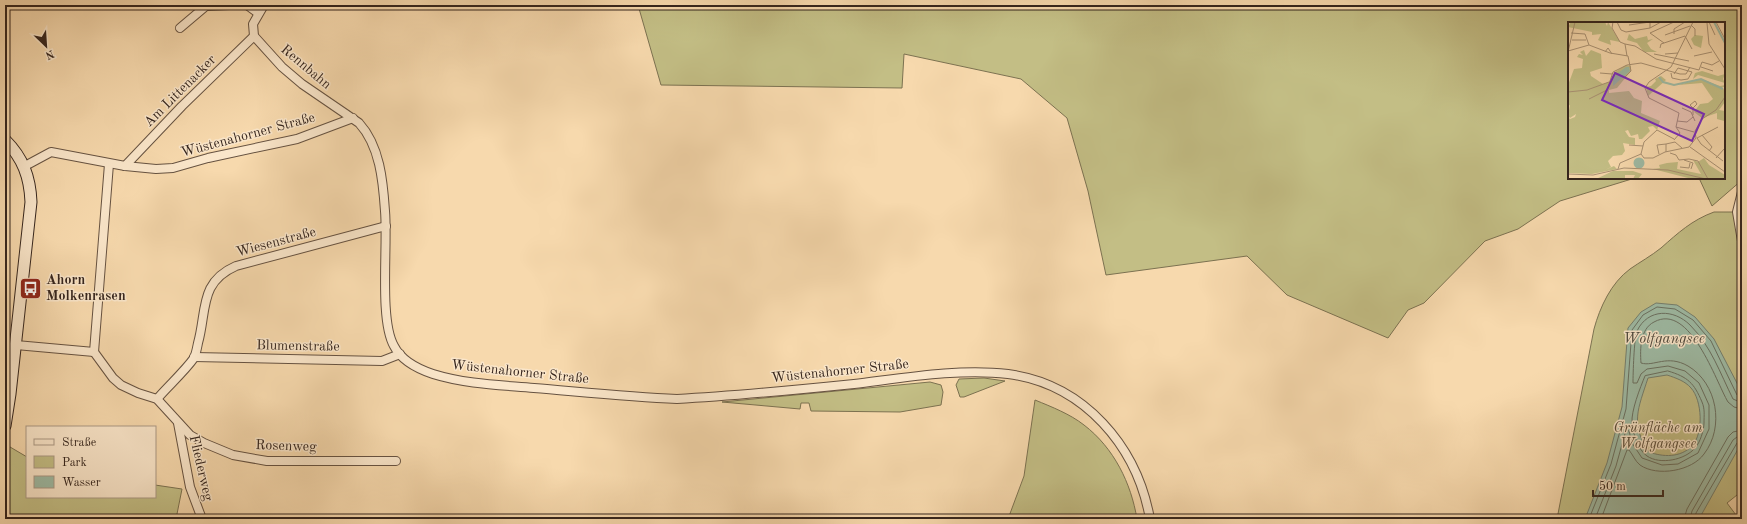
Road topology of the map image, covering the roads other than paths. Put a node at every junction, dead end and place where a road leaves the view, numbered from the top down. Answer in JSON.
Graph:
{"nodes":[{"id":1,"x":229,"y":5,"type":"edge"},
{"id":2,"x":247,"y":5,"type":"edge"},
{"id":3,"x":264,"y":5,"type":"edge"},
{"id":4,"x":258,"y":13,"type":"junction"},
{"id":5,"x":180,"y":28,"type":"dead end"},
{"id":6,"x":254,"y":36,"type":"junction"},
{"id":7,"x":353,"y":118,"type":"junction"},
{"id":8,"x":5,"y":140,"type":"edge"},
{"id":9,"x":109,"y":164,"type":"junction"},
{"id":10,"x":25,"y":166,"type":"junction"},
{"id":11,"x":125,"y":166,"type":"junction"},
{"id":12,"x":1742,"y":192,"type":"edge"},
{"id":13,"x":386,"y":226,"type":"junction"},
{"id":14,"x":1742,"y":242,"type":"edge"},
{"id":15,"x":16,"y":345,"type":"junction"},
{"id":16,"x":94,"y":352,"type":"junction"},
{"id":17,"x":400,"y":354,"type":"junction"},
{"id":18,"x":194,"y":357,"type":"junction"},
{"id":19,"x":157,"y":399,"type":"junction"},
{"id":20,"x":178,"y":423,"type":"junction"},
{"id":21,"x":5,"y":426,"type":"edge"},
{"id":22,"x":396,"y":460,"type":"dead end"},
{"id":23,"x":202,"y":519,"type":"edge"},
{"id":24,"x":1150,"y":519,"type":"edge"}],
"edges":[{"from":1,"to":5,"type":"street"},
{"from":2,"to":4,"type":"street"},
{"from":3,"to":4,"type":"street"},
{"from":4,"to":6,"type":"street"},
{"from":6,"to":7,"type":"street","name":"Rennbahn"},
{"from":6,"to":11,"type":"street","name":"Am Littenacker"},
{"from":7,"to":11,"type":"street","name":"Wüstenahorner Straße"},
{"from":7,"to":13,"type":"street","name":"Wüstenahorner Straße"},
{"from":8,"to":10,"type":"street"},
{"from":9,"to":10,"type":"street","name":"Wüstenahorner Straße"},
{"from":9,"to":11,"type":"street","name":"Wüstenahorner Straße"},
{"from":9,"to":16,"type":"street"},
{"from":10,"to":15,"type":"street"},
{"from":12,"to":14,"type":"street"},
{"from":13,"to":17,"type":"street","name":"Wüstenahorner Straße"},
{"from":13,"to":18,"type":"street","name":"Wiesenstraße"},
{"from":15,"to":16,"type":"street"},
{"from":15,"to":21,"type":"street"},
{"from":16,"to":19,"type":"street"},
{"from":17,"to":18,"type":"street","name":"Blumenstraße"},
{"from":17,"to":24,"type":"street","name":"Wüstenahorner Straße"},
{"from":18,"to":19,"type":"street","name":"Wiesenstraße"},
{"from":19,"to":20,"type":"street","name":"Rosenweg"},
{"from":20,"to":22,"type":"street","name":"Rosenweg"},
{"from":20,"to":23,"type":"street","name":"Fliederweg"}]}
